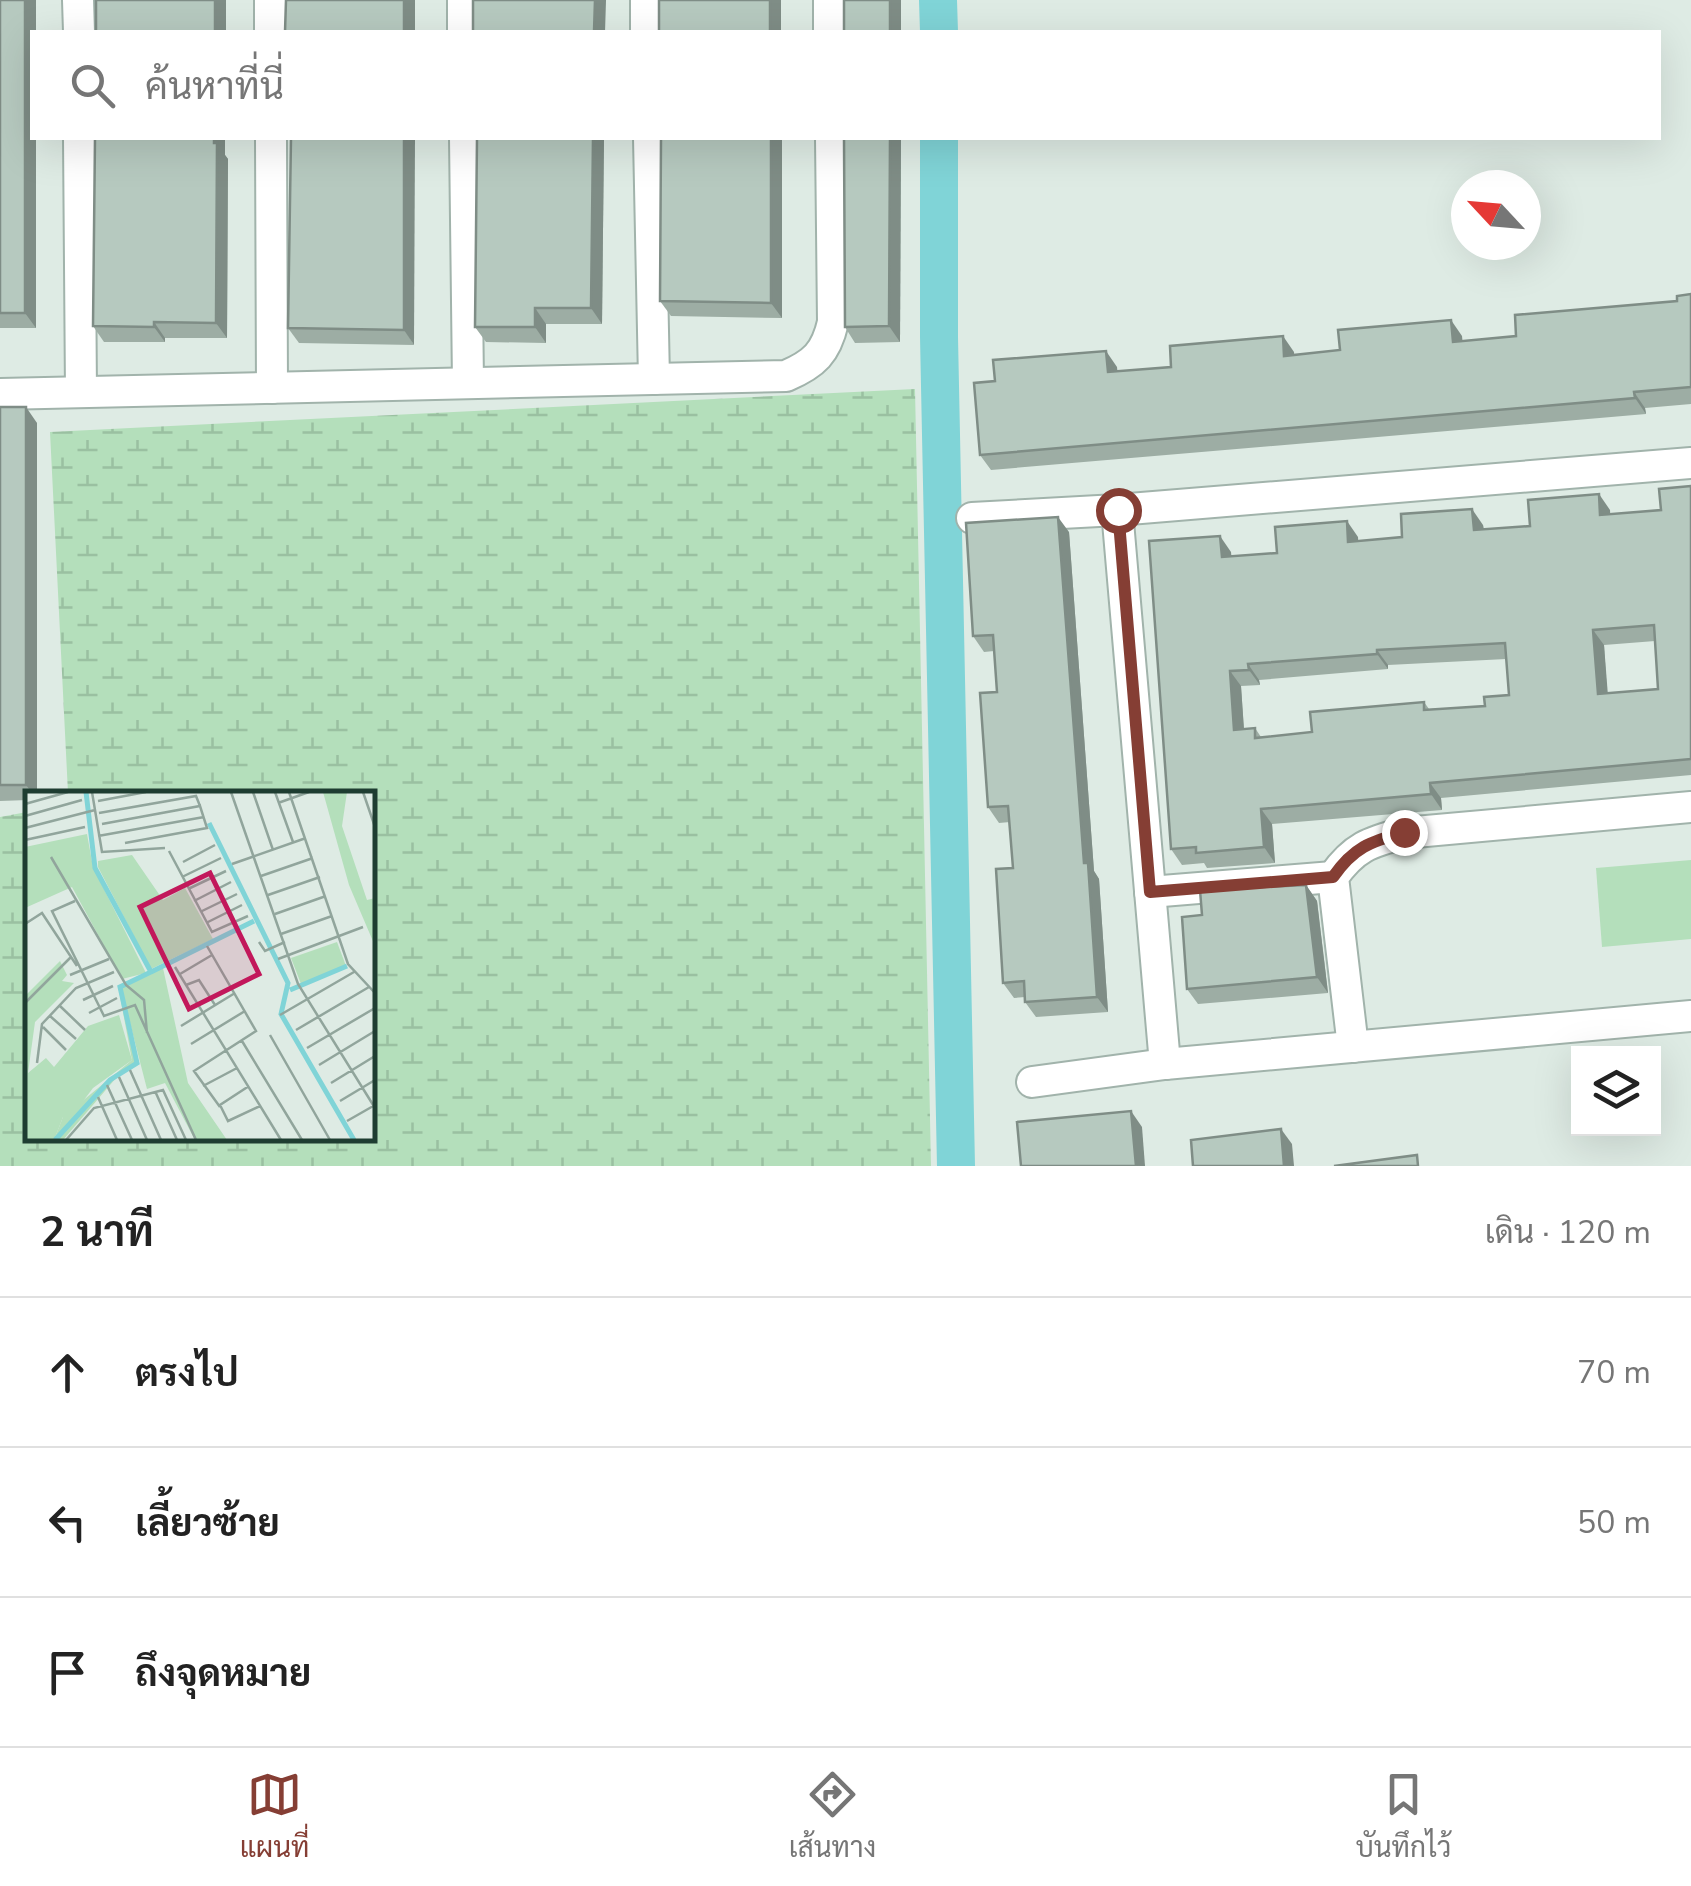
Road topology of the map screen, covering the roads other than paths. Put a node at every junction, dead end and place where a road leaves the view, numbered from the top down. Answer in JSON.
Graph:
{"nodes":[{"id":1,"x":78,"y":0,"type":"edge"},
{"id":2,"x":270,"y":0,"type":"edge"},
{"id":3,"x":463,"y":0,"type":"edge"},
{"id":4,"x":646,"y":0,"type":"edge"},
{"id":5,"x":829,"y":0,"type":"edge"},
{"id":6,"x":79,"y":30,"type":"edge"},
{"id":7,"x":270,"y":30,"type":"edge"},
{"id":8,"x":463,"y":30,"type":"edge"},
{"id":9,"x":646,"y":30,"type":"edge"},
{"id":10,"x":829,"y":30,"type":"edge"},
{"id":11,"x":79,"y":140,"type":"edge"},
{"id":12,"x":271,"y":140,"type":"edge"},
{"id":13,"x":465,"y":140,"type":"edge"},
{"id":14,"x":649,"y":140,"type":"edge"},
{"id":15,"x":831,"y":140,"type":"edge"},
{"id":16,"x":654,"y":378,"type":"junction"},
{"id":17,"x":468,"y":383,"type":"junction"},
{"id":18,"x":272,"y":388,"type":"junction"},
{"id":19,"x":81,"y":392,"type":"junction"},
{"id":20,"x":0,"y":394,"type":"edge"},
{"id":21,"x":1691,"y":463,"type":"edge"},
{"id":22,"x":1118,"y":510,"type":"junction"},
{"id":23,"x":972,"y":518,"type":"edge"},
{"id":24,"x":1691,"y":807,"type":"edge"},
{"id":25,"x":1333,"y":877,"type":"junction"},
{"id":26,"x":1150,"y":892,"type":"junction"},
{"id":27,"x":1691,"y":1016,"type":"edge"},
{"id":28,"x":1352,"y":1047,"type":"junction"},
{"id":29,"x":1165,"y":1064,"type":"junction"},
{"id":30,"x":1032,"y":1082,"type":"dead end"}],
"edges":[{"from":1,"to":6,"type":"street"},
{"from":2,"to":7,"type":"street"},
{"from":3,"to":8,"type":"street"},
{"from":4,"to":9,"type":"street"},
{"from":5,"to":10,"type":"street"},
{"from":11,"to":19,"type":"street"},
{"from":12,"to":18,"type":"street"},
{"from":13,"to":17,"type":"street"},
{"from":14,"to":16,"type":"street"},
{"from":15,"to":16,"type":"street"},
{"from":16,"to":17,"type":"street"},
{"from":17,"to":18,"type":"street"},
{"from":18,"to":19,"type":"street"},
{"from":19,"to":20,"type":"street"},
{"from":21,"to":22,"type":"street"},
{"from":22,"to":23,"type":"street"},
{"from":22,"to":26,"type":"street"},
{"from":24,"to":25,"type":"street"},
{"from":25,"to":26,"type":"street"},
{"from":25,"to":28,"type":"street"},
{"from":26,"to":29,"type":"street"},
{"from":27,"to":28,"type":"street"},
{"from":28,"to":29,"type":"street"},
{"from":29,"to":30,"type":"street"}]}
